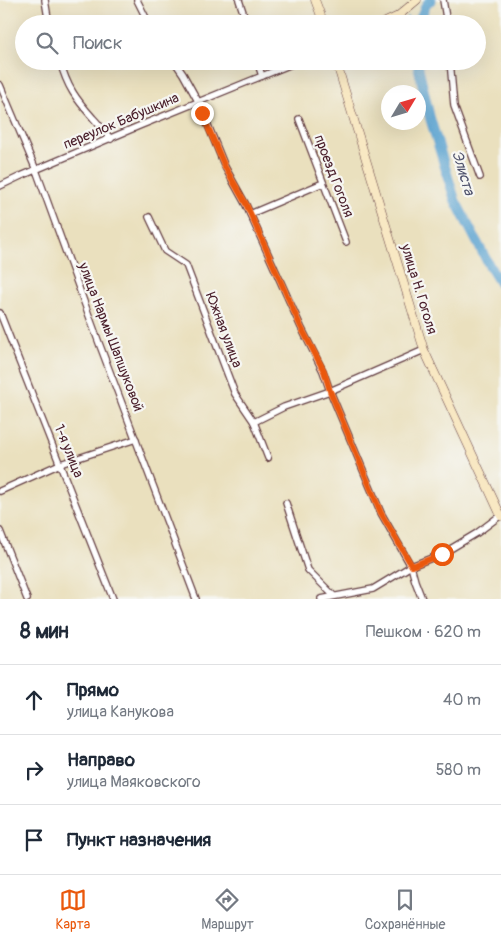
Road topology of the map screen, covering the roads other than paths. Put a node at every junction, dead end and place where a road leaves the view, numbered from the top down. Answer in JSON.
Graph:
{"nodes":[{"id":1,"x":45,"y":0,"type":"edge"},
{"id":2,"x":137,"y":0,"type":"edge"},
{"id":3,"x":239,"y":0,"type":"edge"},
{"id":4,"x":315,"y":0,"type":"edge"},
{"id":5,"x":417,"y":0,"type":"edge"},
{"id":6,"x":443,"y":0,"type":"edge"},
{"id":7,"x":48,"y":15,"type":"edge"},
{"id":8,"x":144,"y":15,"type":"edge"},
{"id":9,"x":244,"y":15,"type":"edge"},
{"id":10,"x":321,"y":15,"type":"edge"},
{"id":11,"x":399,"y":15,"type":"edge"},
{"id":12,"x":446,"y":15,"type":"edge"},
{"id":13,"x":62,"y":70,"type":"edge"},
{"id":14,"x":180,"y":70,"type":"edge"},
{"id":15,"x":260,"y":70,"type":"edge"},
{"id":16,"x":277,"y":70,"type":"edge"},
{"id":17,"x":339,"y":70,"type":"edge"},
{"id":18,"x":451,"y":70,"type":"edge"},
{"id":19,"x":262,"y":76,"type":"junction"},
{"id":20,"x":0,"y":85,"type":"edge"},
{"id":21,"x":199,"y":103,"type":"junction"},
{"id":22,"x":299,"y":119,"type":"dead end"},
{"id":23,"x":112,"y":139,"type":"junction"},
{"id":24,"x":36,"y":170,"type":"junction"},
{"id":25,"x":480,"y":177,"type":"dead end"},
{"id":26,"x":323,"y":183,"type":"junction"},
{"id":27,"x":0,"y":186,"type":"edge"},
{"id":28,"x":250,"y":214,"type":"junction"},
{"id":29,"x":149,"y":217,"type":"dead end"},
{"id":30,"x":346,"y":242,"type":"dead end"},
{"id":31,"x":0,"y":313,"type":"edge"},
{"id":32,"x":424,"y":350,"type":"junction"},
{"id":33,"x":330,"y":391,"type":"junction"},
{"id":34,"x":254,"y":422,"type":"junction"},
{"id":35,"x":136,"y":439,"type":"junction"},
{"id":36,"x":268,"y":458,"type":"dead end"},
{"id":37,"x":60,"y":464,"type":"junction"},
{"id":38,"x":0,"y":491,"type":"edge"},
{"id":39,"x":286,"y":503,"type":"dead end"},
{"id":40,"x":501,"y":515,"type":"edge"},
{"id":41,"x":0,"y":531,"type":"edge"},
{"id":42,"x":412,"y":566,"type":"junction"},
{"id":43,"x":334,"y":596,"type":"junction"},
{"id":44,"x":27,"y":599,"type":"edge"},
{"id":45,"x":113,"y":599,"type":"edge"},
{"id":46,"x":196,"y":599,"type":"edge"},
{"id":47,"x":321,"y":599,"type":"edge"},
{"id":48,"x":422,"y":599,"type":"edge"}],
"edges":[{"from":1,"to":7,"type":"street"},
{"from":2,"to":8,"type":"street"},
{"from":3,"to":9,"type":"street"},
{"from":4,"to":10,"type":"street"},
{"from":5,"to":11,"type":"street"},
{"from":6,"to":12,"type":"street"},
{"from":13,"to":23,"type":"street"},
{"from":14,"to":21,"type":"street"},
{"from":15,"to":19,"type":"street"},
{"from":16,"to":19,"type":"street","name":"переулок Бабушкина"},
{"from":17,"to":32,"type":"street","name":"улица Н. Гоголя"},
{"from":18,"to":25,"type":"street"},
{"from":19,"to":21,"type":"street","name":"переулок Бабушкина"},
{"from":20,"to":24,"type":"street","name":"улица Нармы Шапшуковой"},
{"from":21,"to":23,"type":"street","name":"переулок Бабушкина"},
{"from":21,"to":28,"type":"street"},
{"from":22,"to":26,"type":"street","name":"проезд Гоголя"},
{"from":23,"to":24,"type":"street","name":"переулок Бабушкина"},
{"from":24,"to":27,"type":"street","name":"переулок Бабушкина"},
{"from":24,"to":35,"type":"street","name":"улица Нармы Шапшуковой"},
{"from":26,"to":28,"type":"street"},
{"from":26,"to":30,"type":"street","name":"проезд Гоголя"},
{"from":28,"to":33,"type":"street"},
{"from":29,"to":34,"type":"street","name":"Южная улица"},
{"from":31,"to":37,"type":"street","name":"1-я улица"},
{"from":32,"to":33,"type":"street"},
{"from":32,"to":40,"type":"street","name":"улица Н. Гоголя"},
{"from":33,"to":34,"type":"street"},
{"from":33,"to":42,"type":"street"},
{"from":34,"to":36,"type":"street","name":"Южная улица"},
{"from":35,"to":37,"type":"street"},
{"from":35,"to":46,"type":"street","name":"улица Нармы Шапшуковой"},
{"from":37,"to":38,"type":"street"},
{"from":37,"to":45,"type":"street","name":"1-я улица"},
{"from":39,"to":43,"type":"street"},
{"from":40,"to":42,"type":"street"},
{"from":41,"to":44,"type":"street"},
{"from":42,"to":43,"type":"street"},
{"from":42,"to":48,"type":"street"},
{"from":43,"to":47,"type":"street"}]}
